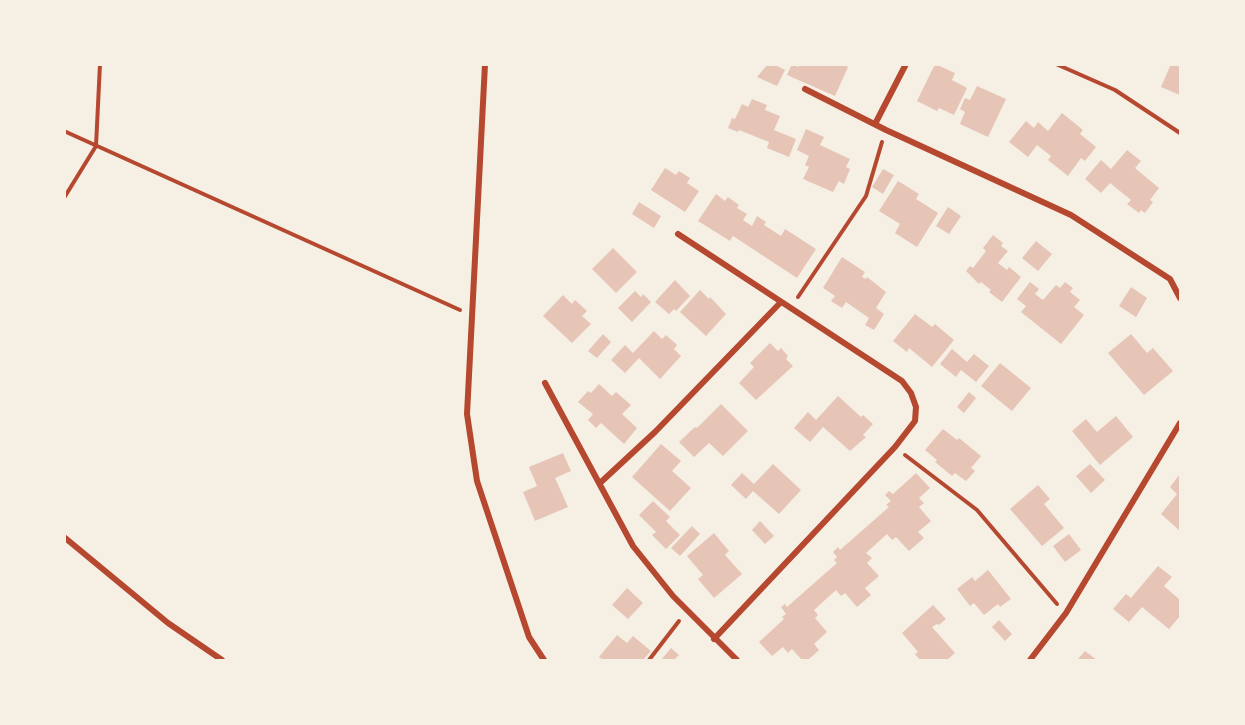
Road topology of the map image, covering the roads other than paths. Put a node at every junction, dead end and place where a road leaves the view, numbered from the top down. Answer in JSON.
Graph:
{"nodes":[{"id":1,"x":485,"y":64,"type":"edge"},
{"id":2,"x":906,"y":64,"type":"edge"},
{"id":3,"x":805,"y":89,"type":"dead end"},
{"id":4,"x":874,"y":124,"type":"junction"},
{"id":5,"x":678,"y":234,"type":"dead end"},
{"id":6,"x":1180,"y":298,"type":"edge"},
{"id":7,"x":782,"y":302,"type":"junction"},
{"id":8,"x":545,"y":383,"type":"dead end"},
{"id":9,"x":1180,"y":423,"type":"edge"},
{"id":10,"x":600,"y":483,"type":"junction"},
{"id":11,"x":64,"y":537,"type":"edge"},
{"id":12,"x":714,"y":639,"type":"junction"},
{"id":13,"x":222,"y":660,"type":"edge"},
{"id":14,"x":544,"y":660,"type":"edge"},
{"id":15,"x":737,"y":660,"type":"edge"},
{"id":16,"x":1030,"y":660,"type":"edge"}],
"edges":[{"from":1,"to":14,"type":"street"},
{"from":2,"to":4,"type":"street"},
{"from":3,"to":4,"type":"street"},
{"from":4,"to":6,"type":"street"},
{"from":5,"to":7,"type":"street"},
{"from":7,"to":10,"type":"street"},
{"from":7,"to":12,"type":"street"},
{"from":8,"to":10,"type":"street"},
{"from":9,"to":16,"type":"street"},
{"from":10,"to":12,"type":"street"},
{"from":11,"to":13,"type":"street"},
{"from":12,"to":15,"type":"street"}]}
